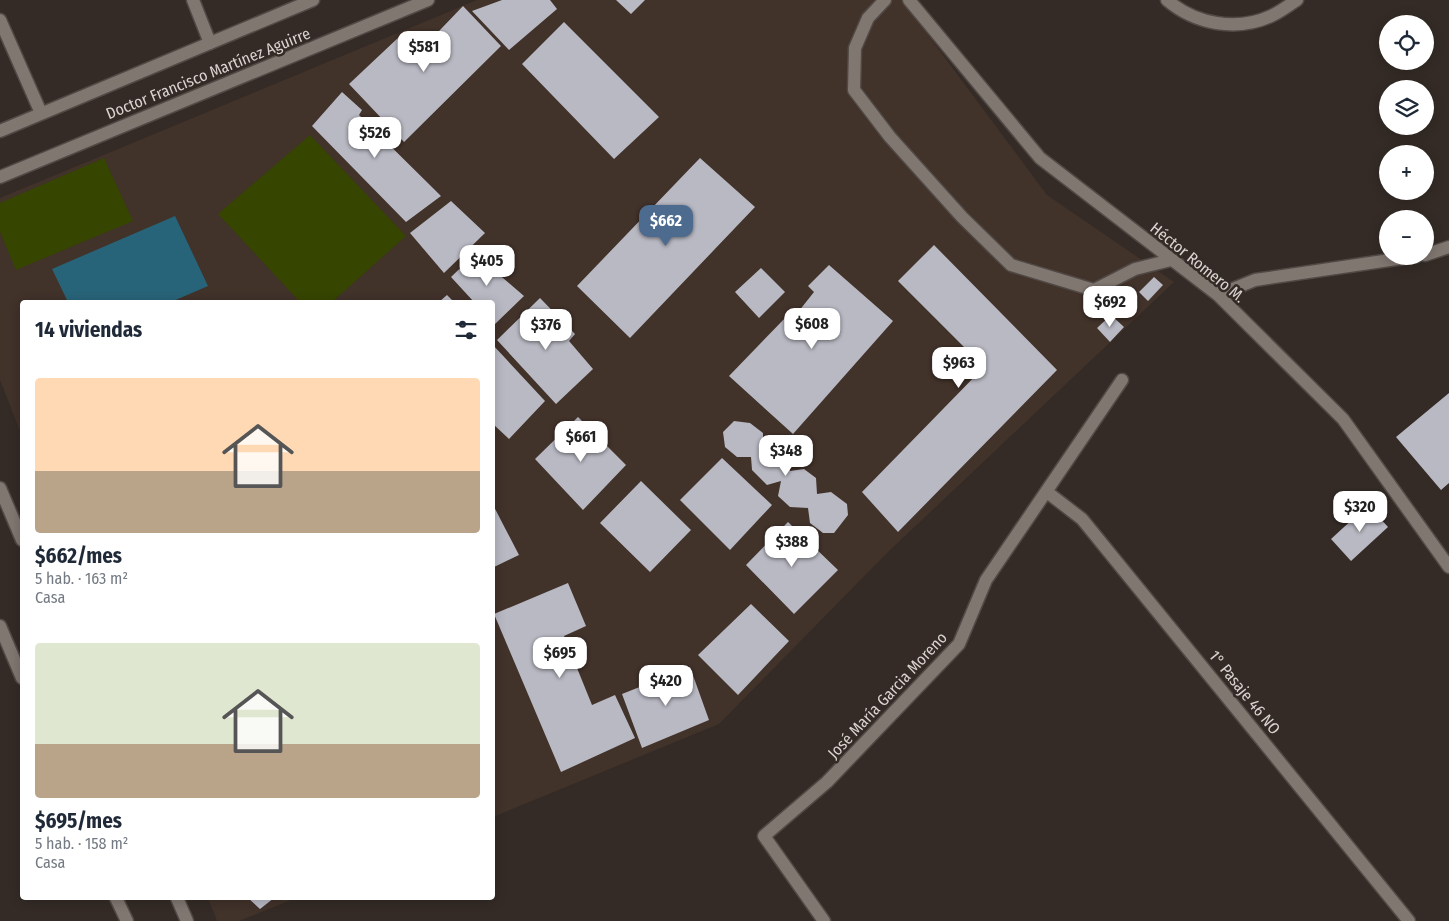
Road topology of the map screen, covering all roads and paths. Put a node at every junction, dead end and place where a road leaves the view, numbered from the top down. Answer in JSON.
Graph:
{"nodes":[{"id":1,"x":193,"y":0,"type":"edge"},
{"id":2,"x":313,"y":0,"type":"edge"},
{"id":3,"x":428,"y":0,"type":"edge"},
{"id":4,"x":885,"y":0,"type":"edge"},
{"id":5,"x":909,"y":0,"type":"edge"},
{"id":6,"x":1167,"y":0,"type":"edge"},
{"id":7,"x":1297,"y":0,"type":"edge"},
{"id":8,"x":0,"y":20,"type":"edge"},
{"id":9,"x":210,"y":43,"type":"junction"},
{"id":10,"x":41,"y":113,"type":"junction"},
{"id":11,"x":0,"y":130,"type":"edge"},
{"id":12,"x":0,"y":177,"type":"edge"},
{"id":13,"x":1449,"y":247,"type":"edge"},
{"id":14,"x":1434,"y":252,"type":"edge"},
{"id":15,"x":1171,"y":260,"type":"junction"},
{"id":16,"x":1379,"y":262,"type":"edge"},
{"id":17,"x":1218,"y":294,"type":"junction"},
{"id":18,"x":1122,"y":380,"type":"dead end"},
{"id":19,"x":0,"y":488,"type":"edge"},
{"id":20,"x":1047,"y":492,"type":"junction"},
{"id":21,"x":20,"y":535,"type":"edge"},
{"id":22,"x":1449,"y":567,"type":"edge"},
{"id":23,"x":0,"y":626,"type":"edge"},
{"id":24,"x":20,"y":673,"type":"edge"},
{"id":25,"x":117,"y":900,"type":"edge"},
{"id":26,"x":178,"y":900,"type":"edge"},
{"id":27,"x":126,"y":921,"type":"edge"},
{"id":28,"x":187,"y":921,"type":"edge"},
{"id":29,"x":824,"y":921,"type":"edge"},
{"id":30,"x":1409,"y":921,"type":"edge"}],
"edges":[{"from":1,"to":9,"type":"street"},
{"from":2,"to":9,"type":"street","name":"Doctor Francisco Martínez Aguirre"},
{"from":3,"to":12,"type":"street","name":"Doctor Francisco Martínez Aguirre"},
{"from":4,"to":15,"type":"street"},
{"from":5,"to":15,"type":"street","name":"Héctor Romero M."},
{"from":6,"to":7,"type":"street"},
{"from":8,"to":10,"type":"street"},
{"from":9,"to":10,"type":"street","name":"Doctor Francisco Martínez Aguirre"},
{"from":10,"to":11,"type":"street","name":"Doctor Francisco Martínez Aguirre"},
{"from":13,"to":14,"type":"street"},
{"from":15,"to":17,"type":"street","name":"Héctor Romero M."},
{"from":16,"to":17,"type":"street"},
{"from":17,"to":22,"type":"street","name":"Héctor Romero M."},
{"from":18,"to":20,"type":"street","name":"José María Garcia Moreno"},
{"from":19,"to":21,"type":"street"},
{"from":20,"to":29,"type":"street","name":"José María Garcia Moreno"},
{"from":20,"to":30,"type":"street","name":"1° Pasaje 46 NO"},
{"from":23,"to":24,"type":"street"},
{"from":25,"to":27,"type":"street"},
{"from":26,"to":28,"type":"street"}]}
